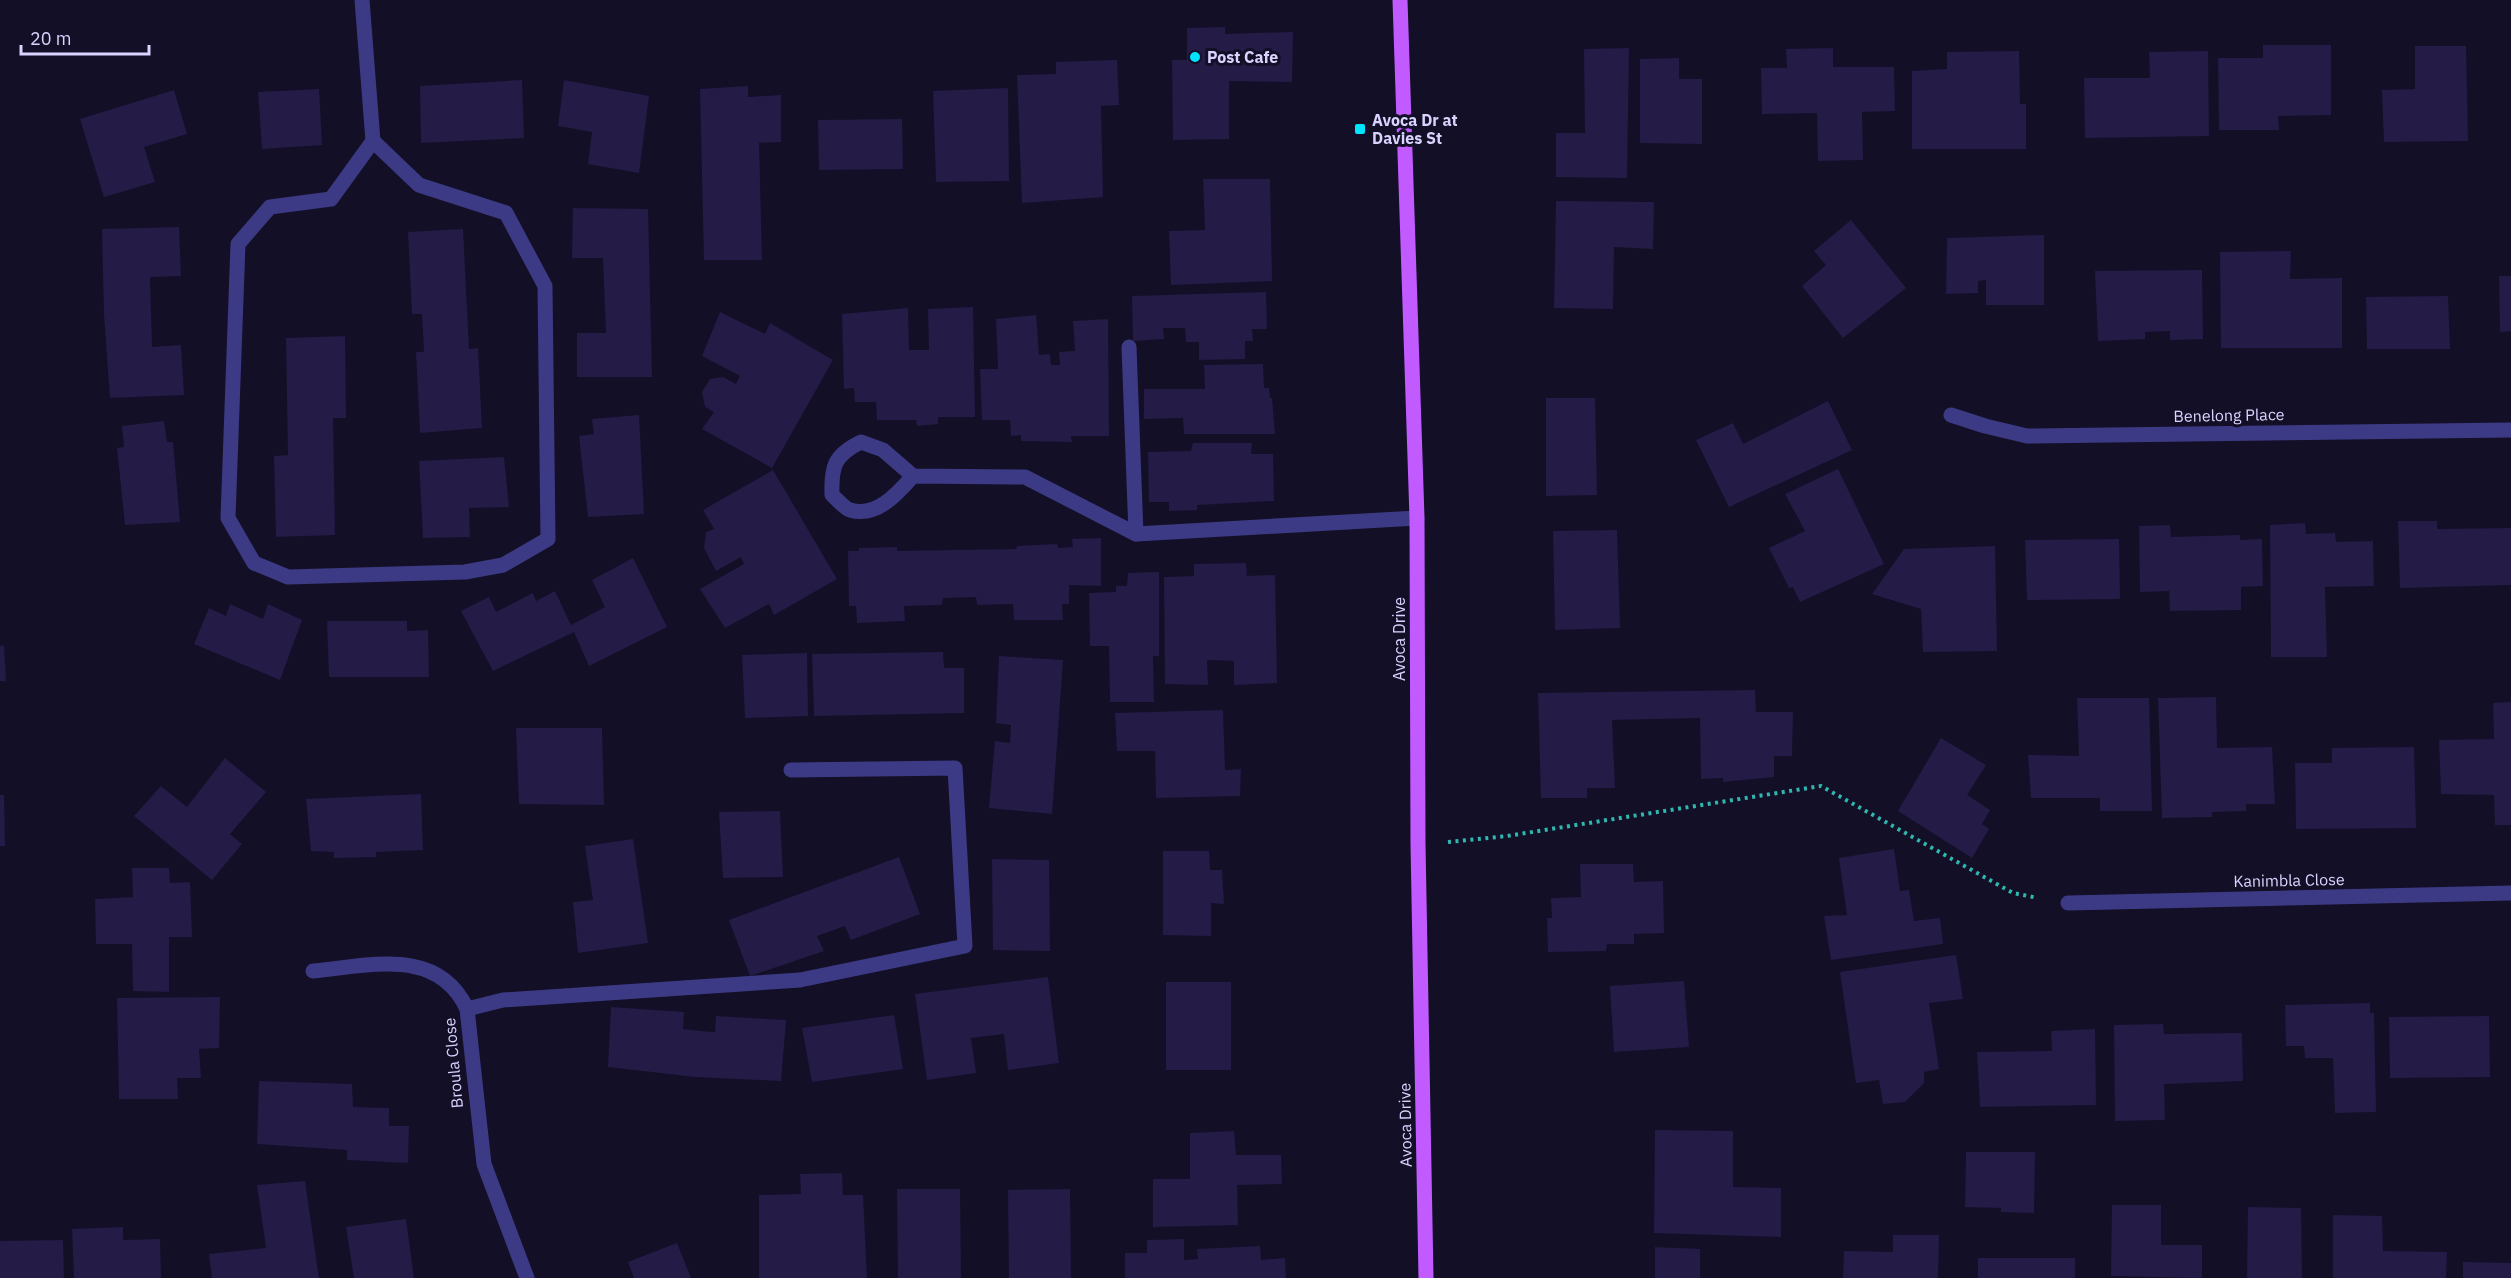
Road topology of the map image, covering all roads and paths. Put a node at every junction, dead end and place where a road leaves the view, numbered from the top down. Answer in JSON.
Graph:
{"nodes":[{"id":1,"x":362,"y":0,"type":"edge"},
{"id":2,"x":1400,"y":0,"type":"edge"},
{"id":3,"x":373,"y":141,"type":"junction"},
{"id":4,"x":1129,"y":347,"type":"dead end"},
{"id":5,"x":1951,"y":415,"type":"dead end"},
{"id":6,"x":2511,"y":430,"type":"edge"},
{"id":7,"x":913,"y":476,"type":"junction"},
{"id":8,"x":1417,"y":518,"type":"junction"},
{"id":9,"x":1136,"y":534,"type":"junction"},
{"id":10,"x":791,"y":770,"type":"dead end"},
{"id":11,"x":1418,"y":844,"type":"junction"},
{"id":12,"x":2511,"y":893,"type":"edge"},
{"id":13,"x":2068,"y":903,"type":"joint"},
{"id":14,"x":313,"y":971,"type":"dead end"},
{"id":15,"x":467,"y":1009,"type":"junction"},
{"id":16,"x":527,"y":1278,"type":"edge"},
{"id":17,"x":1426,"y":1278,"type":"edge"}],
"edges":[{"from":1,"to":3,"type":"street"},
{"from":2,"to":8,"type":"main road","name":"Avoca Drive"},
{"from":3,"to":3,"type":"street"},
{"from":4,"to":9,"type":"street"},
{"from":5,"to":6,"type":"street","name":"Benelong Place"},
{"from":7,"to":7,"type":"street"},
{"from":7,"to":9,"type":"street"},
{"from":8,"to":9,"type":"street"},
{"from":8,"to":11,"type":"main road","name":"Avoca Drive"},
{"from":10,"to":15,"type":"street"},
{"from":11,"to":13,"type":"path"},
{"from":11,"to":17,"type":"main road","name":"Avoca Drive"},
{"from":12,"to":13,"type":"street","name":"Kanimbla Close"},
{"from":14,"to":15,"type":"street","name":"Broula Close"},
{"from":15,"to":16,"type":"street","name":"Broula Close"}]}
